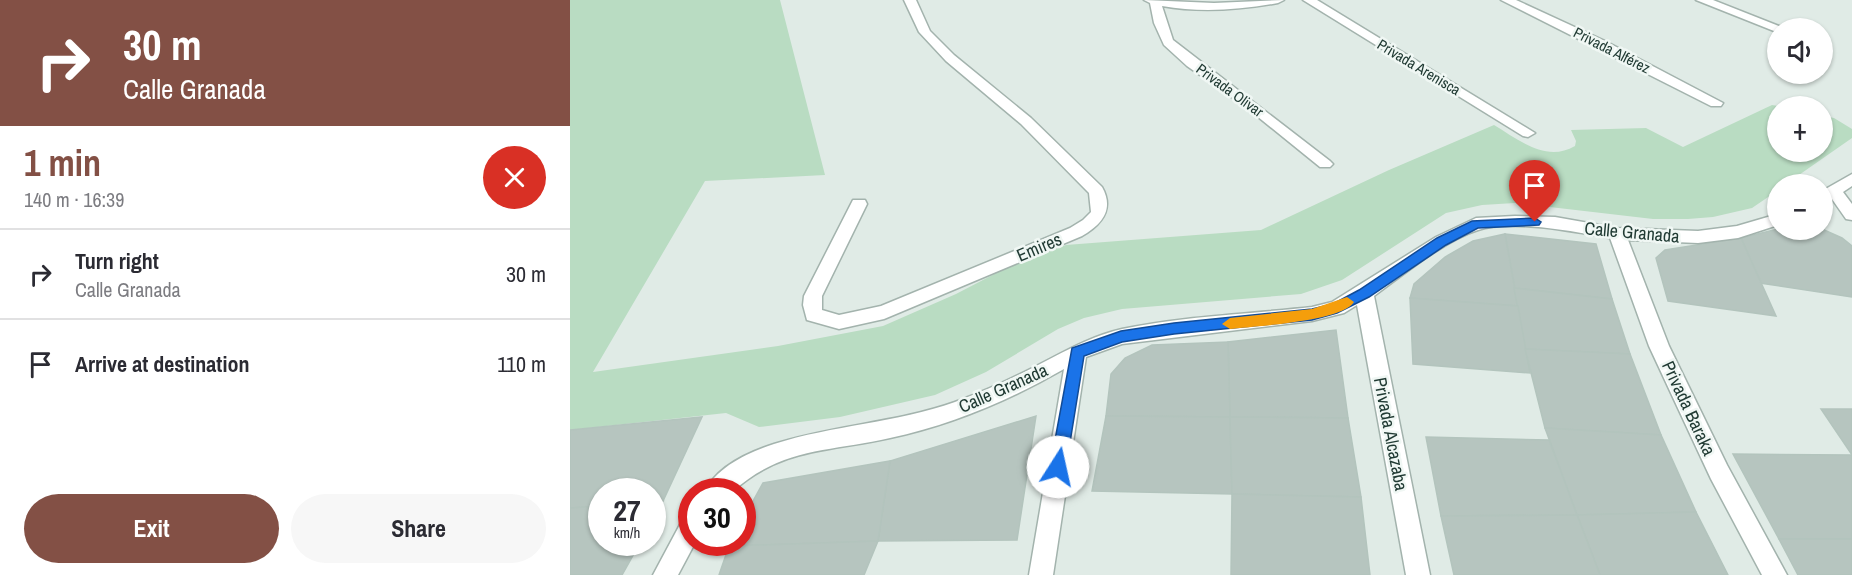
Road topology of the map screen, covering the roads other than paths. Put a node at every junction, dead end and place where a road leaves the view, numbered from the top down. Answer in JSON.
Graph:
{"nodes":[{"id":1,"x":910,"y":0,"type":"edge"},
{"id":2,"x":1153,"y":0,"type":"edge"},
{"id":3,"x":1278,"y":0,"type":"edge"},
{"id":4,"x":1309,"y":0,"type":"edge"},
{"id":5,"x":1507,"y":0,"type":"edge"},
{"id":6,"x":1702,"y":0,"type":"edge"},
{"id":7,"x":1738,"y":0,"type":"edge"},
{"id":8,"x":1759,"y":22,"type":"junction"},
{"id":9,"x":1767,"y":25,"type":"edge"},
{"id":10,"x":1716,"y":103,"type":"dead end"},
{"id":11,"x":1528,"y":133,"type":"dead end"},
{"id":12,"x":1325,"y":164,"type":"dead end"},
{"id":13,"x":1852,"y":179,"type":"edge"},
{"id":14,"x":1833,"y":192,"type":"edge"},
{"id":15,"x":1833,"y":198,"type":"edge"},
{"id":16,"x":859,"y":204,"type":"dead end"},
{"id":17,"x":1852,"y":215,"type":"edge"},
{"id":18,"x":1767,"y":223,"type":"edge"},
{"id":19,"x":1617,"y":234,"type":"junction"},
{"id":20,"x":1364,"y":293,"type":"junction"},
{"id":21,"x":1077,"y":352,"type":"junction"},
{"id":22,"x":732,"y":478,"type":"edge"},
{"id":23,"x":678,"y":551,"type":"edge"},
{"id":24,"x":665,"y":575,"type":"edge"},
{"id":25,"x":1041,"y":575,"type":"edge"},
{"id":26,"x":1418,"y":575,"type":"edge"},
{"id":27,"x":1775,"y":575,"type":"edge"}],
"edges":[{"from":1,"to":16,"type":"street","name":"Emires"},
{"from":2,"to":3,"type":"street"},
{"from":2,"to":12,"type":"street","name":"Privada Olivar"},
{"from":4,"to":11,"type":"street","name":"Privada Arenisca"},
{"from":5,"to":10,"type":"street","name":"Privada Alférez"},
{"from":6,"to":8,"type":"street"},
{"from":7,"to":8,"type":"street"},
{"from":8,"to":9,"type":"street"},
{"from":13,"to":14,"type":"street"},
{"from":15,"to":17,"type":"street"},
{"from":18,"to":19,"type":"street","name":"Calle Granada"},
{"from":19,"to":20,"type":"street","name":"Calle Granada"},
{"from":19,"to":27,"type":"street","name":"Privada Baraka"},
{"from":20,"to":21,"type":"street","name":"Calle Granada"},
{"from":20,"to":26,"type":"street","name":"Privada Alcazaba"},
{"from":21,"to":22,"type":"street","name":"Calle Granada"},
{"from":21,"to":25,"type":"street"},
{"from":23,"to":24,"type":"street"}]}
